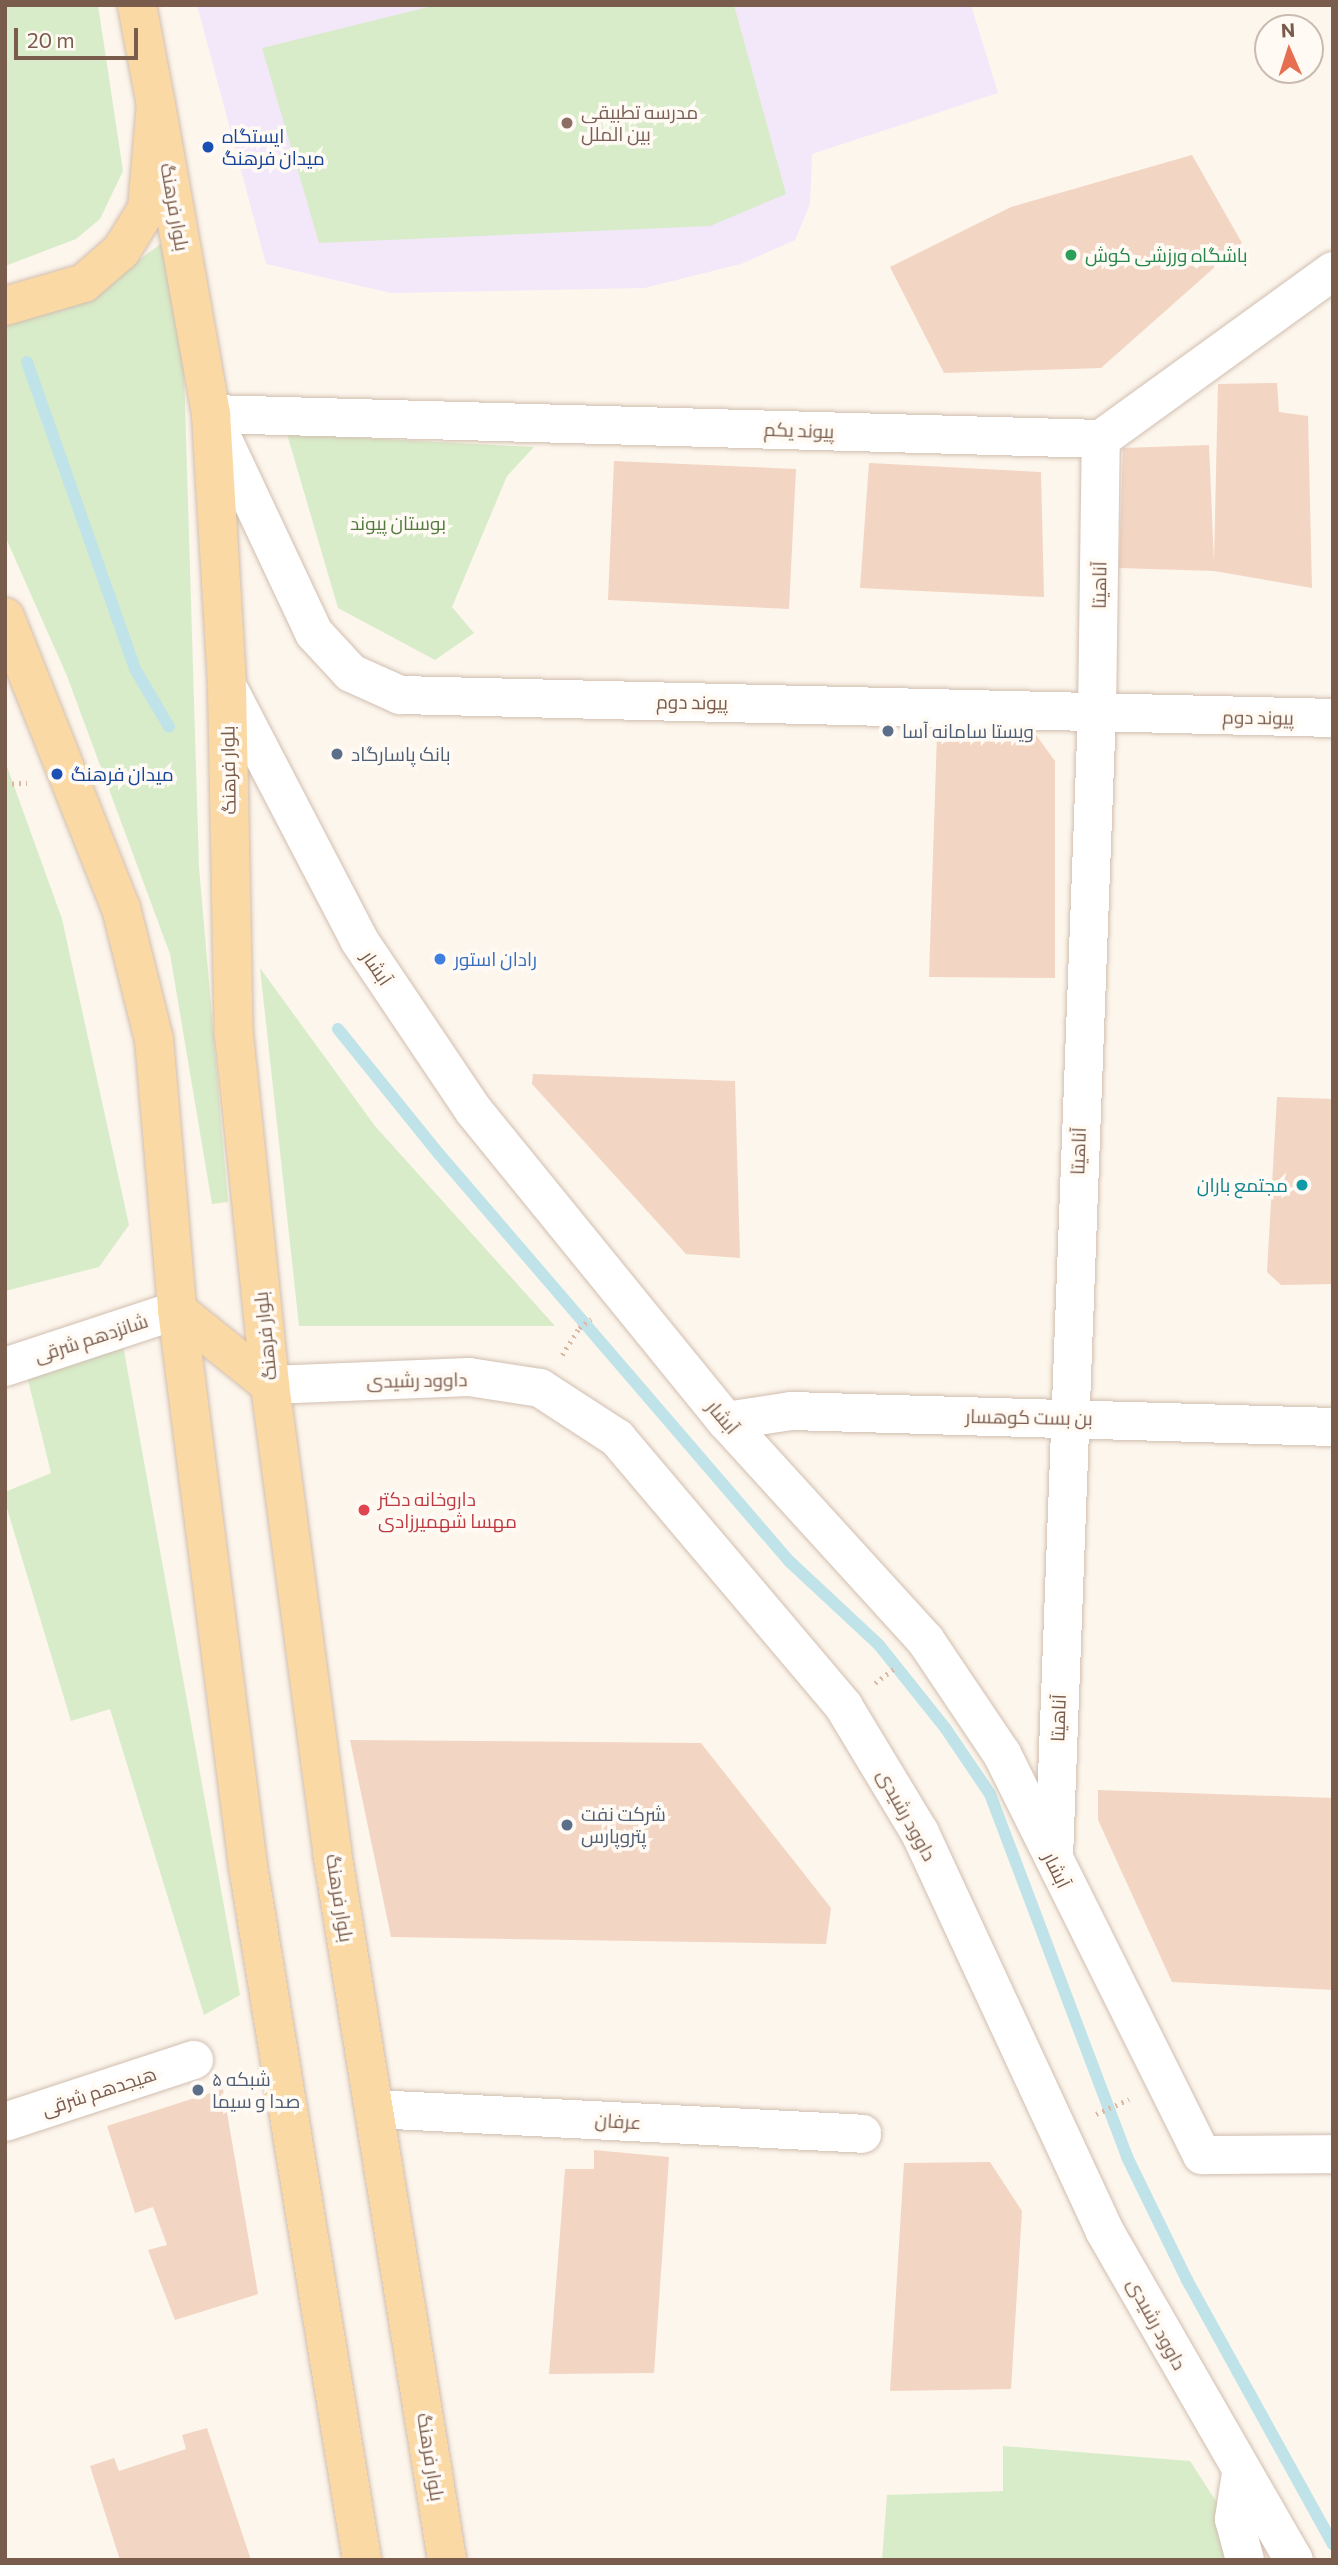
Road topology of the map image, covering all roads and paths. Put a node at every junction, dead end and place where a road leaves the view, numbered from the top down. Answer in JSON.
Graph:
{"nodes":[{"id":1,"x":137,"y":5,"type":"edge"},
{"id":2,"x":156,"y":105,"type":"junction"},
{"id":3,"x":1333,"y":271,"type":"edge"},
{"id":4,"x":5,"y":306,"type":"edge"},
{"id":5,"x":212,"y":414,"type":"junction"},
{"id":6,"x":1101,"y":439,"type":"junction"},
{"id":7,"x":5,"y":617,"type":"edge"},
{"id":8,"x":227,"y":686,"type":"junction"},
{"id":9,"x":1097,"y":713,"type":"junction"},
{"id":10,"x":1333,"y":719,"type":"edge"},
{"id":11,"x":177,"y":1310,"type":"junction"},
{"id":12,"x":5,"y":1367,"type":"edge"},
{"id":13,"x":270,"y":1385,"type":"junction"},
{"id":14,"x":1068,"y":1418,"type":"junction"},
{"id":15,"x":726,"y":1421,"type":"junction"},
{"id":16,"x":1333,"y":1427,"type":"edge"},
{"id":17,"x":1054,"y":1864,"type":"junction"},
{"id":18,"x":194,"y":2060,"type":"dead end"},
{"id":19,"x":1122,"y":2102,"type":"dead end"},
{"id":20,"x":374,"y":2109,"type":"junction"},
{"id":21,"x":1093,"y":2115,"type":"dead end"},
{"id":22,"x":5,"y":2122,"type":"edge"},
{"id":23,"x":862,"y":2134,"type":"dead end"},
{"id":24,"x":1333,"y":2154,"type":"edge"},
{"id":25,"x":1241,"y":2473,"type":"junction"},
{"id":26,"x":362,"y":2560,"type":"edge"},
{"id":27,"x":447,"y":2560,"type":"edge"},
{"id":28,"x":1245,"y":2560,"type":"edge"},
{"id":29,"x":1294,"y":2560,"type":"edge"}],
"edges":[{"from":1,"to":2,"type":"main road"},
{"from":2,"to":4,"type":"main road"},
{"from":2,"to":5,"type":"main road","name":"بلوار فرهنگ"},
{"from":3,"to":6,"type":"street"},
{"from":5,"to":6,"type":"street","name":"پیوند یکم"},
{"from":5,"to":8,"type":"main road","name":"بلوار فرهنگ"},
{"from":5,"to":9,"type":"street","name":"پیوند دوم"},
{"from":6,"to":9,"type":"street","name":"آناهیتا"},
{"from":7,"to":11,"type":"main road"},
{"from":8,"to":13,"type":"main road","name":"بلوار فرهنگ"},
{"from":8,"to":15,"type":"street","name":"آبشار"},
{"from":9,"to":10,"type":"street","name":"پیوند دوم"},
{"from":9,"to":14,"type":"street","name":"آناهیتا"},
{"from":11,"to":12,"type":"street","name":"شانزدهم شرقی"},
{"from":11,"to":13,"type":"main road"},
{"from":11,"to":26,"type":"main road"},
{"from":13,"to":20,"type":"main road","name":"بلوار فرهنگ"},
{"from":13,"to":25,"type":"street","name":"داوود رشیدی"},
{"from":14,"to":15,"type":"street","name":"بن بست کوهسار"},
{"from":14,"to":16,"type":"street","name":"بن بست کوهسار"},
{"from":14,"to":17,"type":"street","name":"آناهیتا"},
{"from":15,"to":17,"type":"street","name":"آبشار"},
{"from":17,"to":24,"type":"street","name":"آبشار"},
{"from":18,"to":22,"type":"street","name":"هیجدهم شرقی"},
{"from":19,"to":21,"type":"path"},
{"from":20,"to":23,"type":"street","name":"عرفان"},
{"from":20,"to":27,"type":"main road","name":"بلوار فرهنگ"},
{"from":25,"to":28,"type":"street"},
{"from":25,"to":29,"type":"street","name":"داوود رشیدی"}]}
